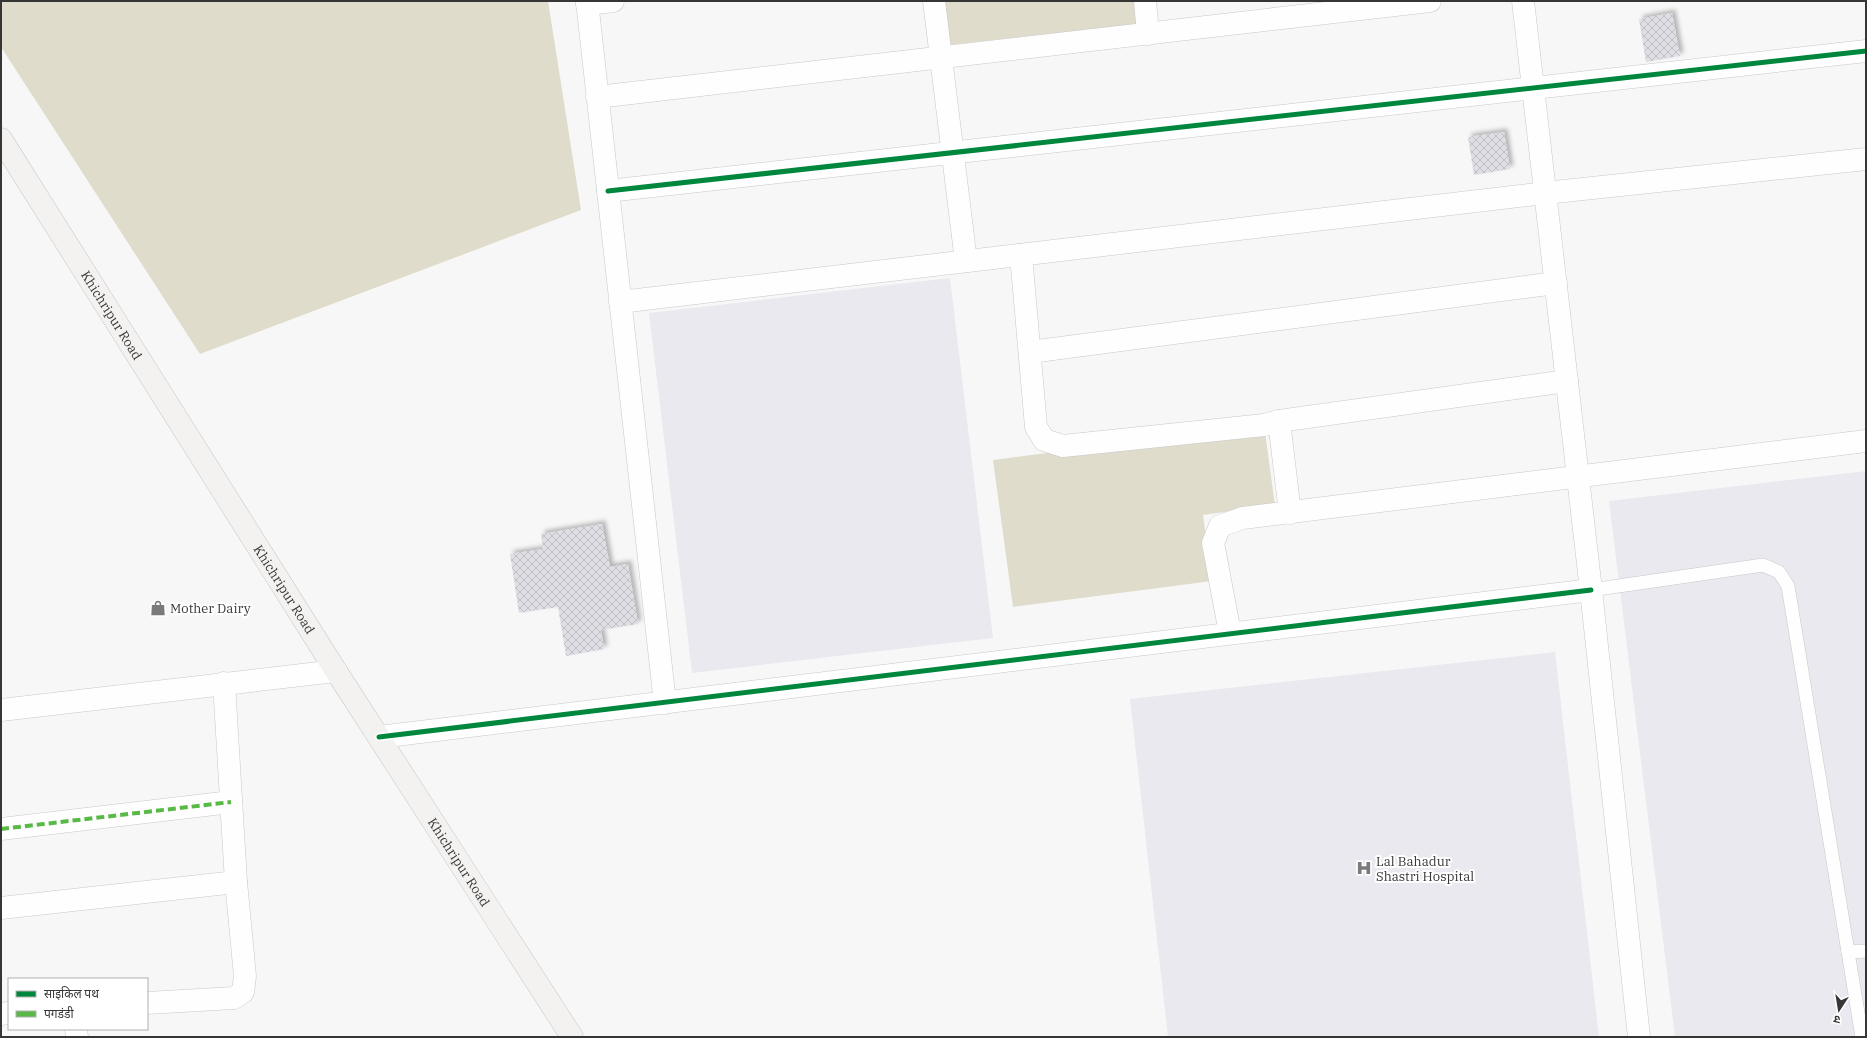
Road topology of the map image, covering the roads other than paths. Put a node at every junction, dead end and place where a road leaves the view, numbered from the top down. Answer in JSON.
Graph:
{"nodes":[{"id":1,"x":613,"y":1,"type":"edge"},
{"id":2,"x":934,"y":1,"type":"edge"},
{"id":3,"x":1145,"y":1,"type":"edge"},
{"id":4,"x":1430,"y":1,"type":"edge"},
{"id":5,"x":1523,"y":1,"type":"edge"},
{"id":6,"x":587,"y":2,"type":"edge"},
{"id":7,"x":1148,"y":34,"type":"junction"},
{"id":8,"x":1866,"y":51,"type":"edge"},
{"id":9,"x":941,"y":58,"type":"junction"},
{"id":10,"x":1533,"y":88,"type":"junction"},
{"id":11,"x":597,"y":97,"type":"junction"},
{"id":12,"x":1,"y":138,"type":"edge"},
{"id":13,"x":953,"y":153,"type":"junction"},
{"id":14,"x":1866,"y":159,"type":"edge"},
{"id":15,"x":608,"y":191,"type":"junction"},
{"id":16,"x":1545,"y":193,"type":"junction"},
{"id":17,"x":1021,"y":255,"type":"junction"},
{"id":18,"x":966,"y":261,"type":"junction"},
{"id":19,"x":1556,"y":282,"type":"junction"},
{"id":20,"x":620,"y":302,"type":"junction"},
{"id":21,"x":1030,"y":352,"type":"junction"},
{"id":22,"x":1567,"y":381,"type":"junction"},
{"id":23,"x":1279,"y":421,"type":"junction"},
{"id":24,"x":1866,"y":441,"type":"edge"},
{"id":25,"x":1578,"y":477,"type":"junction"},
{"id":26,"x":1290,"y":513,"type":"junction"},
{"id":27,"x":1591,"y":590,"type":"junction"},
{"id":28,"x":1230,"y":633,"type":"junction"},
{"id":29,"x":336,"y":671,"type":"junction"},
{"id":30,"x":224,"y":684,"type":"junction"},
{"id":31,"x":665,"y":703,"type":"junction"},
{"id":32,"x":1,"y":710,"type":"edge"},
{"id":33,"x":379,"y":737,"type":"junction"},
{"id":34,"x":231,"y":802,"type":"junction"},
{"id":35,"x":1,"y":829,"type":"edge"},
{"id":36,"x":236,"y":882,"type":"junction"},
{"id":37,"x":1,"y":908,"type":"edge"},
{"id":38,"x":1866,"y":951,"type":"edge"},
{"id":39,"x":1848,"y":952,"type":"junction"},
{"id":40,"x":148,"y":1003,"type":"edge"},
{"id":41,"x":572,"y":1037,"type":"edge"},
{"id":42,"x":1639,"y":1037,"type":"edge"},
{"id":43,"x":1862,"y":1037,"type":"edge"}],
"edges":[{"from":1,"to":6,"type":"street"},
{"from":2,"to":9,"type":"street"},
{"from":3,"to":7,"type":"street"},
{"from":4,"to":7,"type":"street"},
{"from":5,"to":10,"type":"street"},
{"from":6,"to":11,"type":"street"},
{"from":7,"to":9,"type":"street"},
{"from":8,"to":10,"type":"street"},
{"from":9,"to":11,"type":"street"},
{"from":9,"to":13,"type":"street"},
{"from":10,"to":13,"type":"street"},
{"from":10,"to":16,"type":"street"},
{"from":11,"to":15,"type":"street"},
{"from":12,"to":29,"type":"main road","name":"Khichripur Road"},
{"from":13,"to":15,"type":"street"},
{"from":13,"to":18,"type":"street"},
{"from":14,"to":16,"type":"street"},
{"from":15,"to":20,"type":"street"},
{"from":16,"to":17,"type":"street"},
{"from":16,"to":19,"type":"street"},
{"from":17,"to":18,"type":"street"},
{"from":17,"to":21,"type":"street"},
{"from":18,"to":20,"type":"street"},
{"from":19,"to":21,"type":"street"},
{"from":19,"to":22,"type":"street"},
{"from":20,"to":31,"type":"street"},
{"from":21,"to":23,"type":"street"},
{"from":22,"to":23,"type":"street"},
{"from":22,"to":25,"type":"street"},
{"from":23,"to":26,"type":"street"},
{"from":24,"to":25,"type":"street"},
{"from":25,"to":26,"type":"street"},
{"from":25,"to":27,"type":"street"},
{"from":26,"to":28,"type":"street"},
{"from":27,"to":28,"type":"street"},
{"from":27,"to":39,"type":"lane"},
{"from":27,"to":42,"type":"street"},
{"from":28,"to":31,"type":"street"},
{"from":29,"to":30,"type":"street"},
{"from":29,"to":33,"type":"main road","name":"Khichripur Road"},
{"from":30,"to":32,"type":"street"},
{"from":30,"to":34,"type":"street"},
{"from":31,"to":33,"type":"street"},
{"from":33,"to":41,"type":"main road","name":"Khichripur Road"},
{"from":34,"to":35,"type":"street"},
{"from":34,"to":36,"type":"street"},
{"from":36,"to":37,"type":"street"},
{"from":36,"to":40,"type":"street"},
{"from":38,"to":39,"type":"lane"},
{"from":39,"to":43,"type":"lane"}]}
